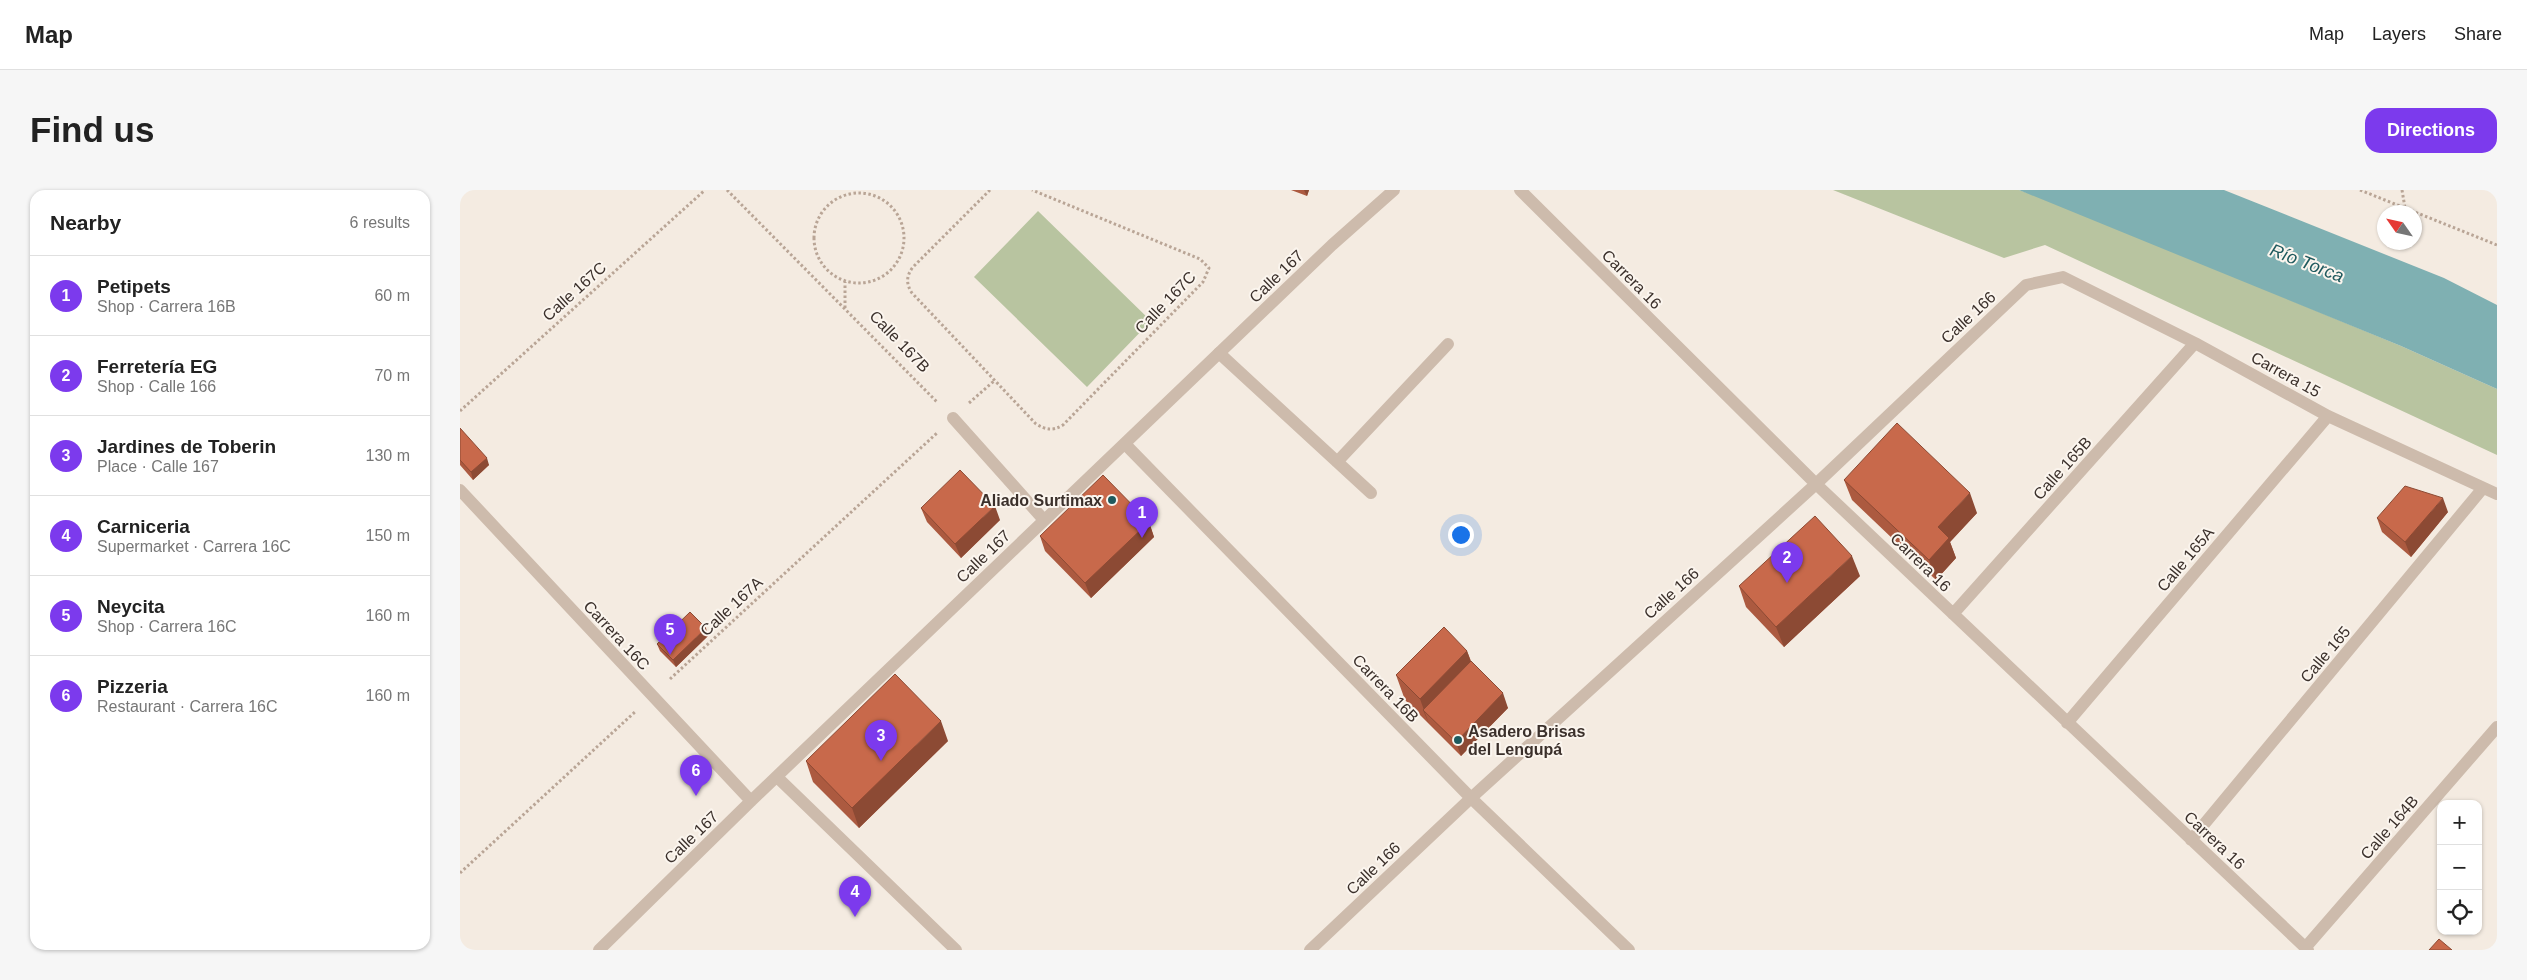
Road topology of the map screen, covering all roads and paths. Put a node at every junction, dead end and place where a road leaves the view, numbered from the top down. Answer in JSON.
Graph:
{"nodes":[{"id":1,"x":704,"y":190,"type":"edge"},
{"id":2,"x":727,"y":190,"type":"edge"},
{"id":3,"x":990,"y":190,"type":"edge"},
{"id":4,"x":1032,"y":190,"type":"edge"},
{"id":5,"x":1394,"y":190,"type":"edge"},
{"id":6,"x":1520,"y":190,"type":"edge"},
{"id":7,"x":2360,"y":190,"type":"edge"},
{"id":8,"x":2402,"y":190,"type":"edge"},
{"id":9,"x":867,"y":191,"type":"edge"},
{"id":10,"x":2398,"y":205,"type":"edge"},
{"id":11,"x":2404,"y":205,"type":"edge"},
{"id":12,"x":2422,"y":215,"type":"edge"},
{"id":13,"x":2497,"y":245,"type":"edge"},
{"id":14,"x":2063,"y":277,"type":"joint"},
{"id":15,"x":845,"y":282,"type":"junction"},
{"id":16,"x":844,"y":308,"type":"junction"},
{"id":17,"x":2195,"y":342,"type":"junction"},
{"id":18,"x":1448,"y":344,"type":"dead end"},
{"id":19,"x":1219,"y":353,"type":"junction"},
{"id":20,"x":994,"y":381,"type":"junction"},
{"id":21,"x":460,"y":411,"type":"edge"},
{"id":22,"x":2328,"y":416,"type":"junction"},
{"id":23,"x":953,"y":418,"type":"junction"},
{"id":24,"x":1125,"y":444,"type":"junction"},
{"id":25,"x":1337,"y":462,"type":"junction"},
{"id":26,"x":1816,"y":484,"type":"junction"},
{"id":27,"x":2483,"y":488,"type":"junction"},
{"id":28,"x":460,"y":490,"type":"edge"},
{"id":29,"x":1371,"y":494,"type":"dead end"},
{"id":30,"x":2497,"y":494,"type":"edge"},
{"id":31,"x":1044,"y":520,"type":"junction"},
{"id":32,"x":1953,"y":614,"type":"junction"},
{"id":33,"x":652,"y":696,"type":"junction"},
{"id":34,"x":2067,"y":723,"type":"junction"},
{"id":35,"x":2497,"y":726,"type":"edge"},
{"id":36,"x":777,"y":777,"type":"junction"},
{"id":37,"x":1471,"y":798,"type":"junction"},
{"id":38,"x":751,"y":801,"type":"junction"},
{"id":39,"x":2191,"y":840,"type":"junction"},
{"id":40,"x":460,"y":873,"type":"edge"},
{"id":41,"x":2307,"y":949,"type":"edge"},
{"id":42,"x":599,"y":950,"type":"edge"},
{"id":43,"x":956,"y":950,"type":"edge"},
{"id":44,"x":1310,"y":950,"type":"edge"},
{"id":45,"x":1629,"y":950,"type":"edge"}],
"edges":[{"from":1,"to":21,"type":"path","name":"Calle 167C"},
{"from":2,"to":16,"type":"path","name":"Calle 167B"},
{"from":3,"to":20,"type":"path","name":"Calle 167C"},
{"from":4,"to":20,"type":"path","name":"Calle 167C"},
{"from":5,"to":19,"type":"street","name":"Calle 167"},
{"from":6,"to":26,"type":"street","name":"Carrera 16"},
{"from":7,"to":10,"type":"path"},
{"from":8,"to":11,"type":"path"},
{"from":9,"to":15,"type":"path"},
{"from":9,"to":15,"type":"path"},
{"from":12,"to":13,"type":"path"},
{"from":14,"to":17,"type":"street","name":"Carrera 15"},
{"from":14,"to":26,"type":"street","name":"Calle 166"},
{"from":15,"to":16,"type":"path"},
{"from":16,"to":23,"type":"path","name":"Calle 167B"},
{"from":17,"to":22,"type":"street","name":"Carrera 15"},
{"from":17,"to":32,"type":"street","name":"Calle 165B"},
{"from":18,"to":25,"type":"street"},
{"from":19,"to":24,"type":"street","name":"Calle 167"},
{"from":19,"to":25,"type":"street"},
{"from":20,"to":23,"type":"path"},
{"from":22,"to":27,"type":"street","name":"Carrera 15"},
{"from":22,"to":34,"type":"street","name":"Calle 165A"},
{"from":23,"to":31,"type":"street"},
{"from":23,"to":33,"type":"path","name":"Calle 167A"},
{"from":24,"to":31,"type":"street","name":"Calle 167"},
{"from":24,"to":37,"type":"street","name":"Carrera 16B"},
{"from":25,"to":29,"type":"street"},
{"from":26,"to":32,"type":"street","name":"Carrera 16"},
{"from":26,"to":37,"type":"street","name":"Calle 166"},
{"from":27,"to":30,"type":"street","name":"Carrera 15"},
{"from":27,"to":39,"type":"street","name":"Calle 165"},
{"from":28,"to":33,"type":"street","name":"Carrera 16C"},
{"from":31,"to":36,"type":"street","name":"Calle 167"},
{"from":32,"to":34,"type":"street","name":"Carrera 16"},
{"from":33,"to":38,"type":"street","name":"Carrera 16C"},
{"from":33,"to":40,"type":"path","name":"Calle 167A"},
{"from":34,"to":39,"type":"street","name":"Carrera 16"},
{"from":35,"to":41,"type":"street","name":"Calle 164B"},
{"from":36,"to":38,"type":"street","name":"Calle 167"},
{"from":36,"to":43,"type":"street"},
{"from":37,"to":44,"type":"street","name":"Calle 166"},
{"from":37,"to":45,"type":"street","name":"Carrera 16B"},
{"from":38,"to":42,"type":"street","name":"Calle 167"},
{"from":39,"to":41,"type":"street","name":"Carrera 16"}]}
